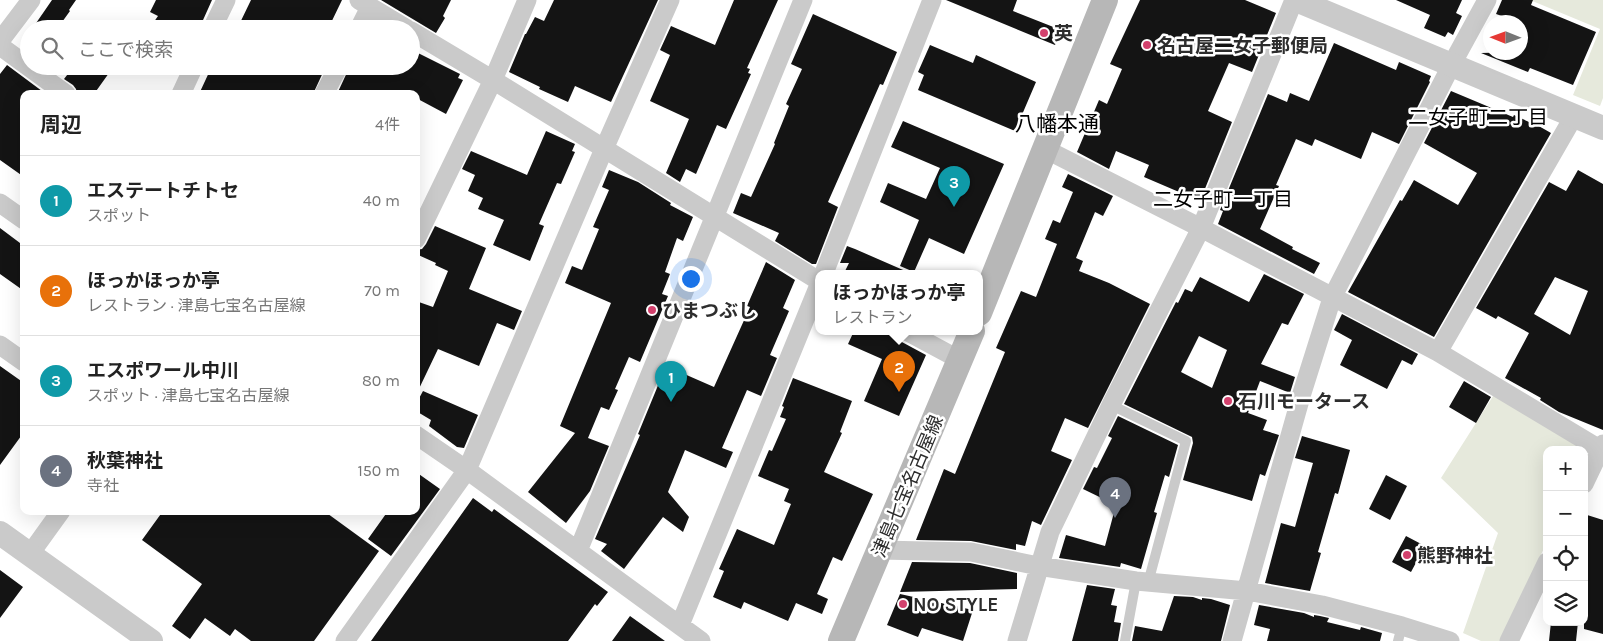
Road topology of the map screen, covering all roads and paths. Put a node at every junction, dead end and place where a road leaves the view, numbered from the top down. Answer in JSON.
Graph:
{"nodes":[{"id":1,"x":31,"y":0,"type":"edge"},
{"id":2,"x":226,"y":0,"type":"edge"},
{"id":3,"x":527,"y":0,"type":"edge"},
{"id":4,"x":670,"y":0,"type":"edge"},
{"id":5,"x":803,"y":0,"type":"edge"},
{"id":6,"x":932,"y":0,"type":"edge"},
{"id":7,"x":1105,"y":0,"type":"edge"},
{"id":8,"x":1295,"y":0,"type":"edge"},
{"id":9,"x":1487,"y":0,"type":"edge"},
{"id":10,"x":366,"y":3,"type":"edge"},
{"id":11,"x":216,"y":20,"type":"edge"},
{"id":12,"x":361,"y":20,"type":"edge"},
{"id":13,"x":393,"y":20,"type":"edge"},
{"id":14,"x":420,"y":36,"type":"edge"},
{"id":15,"x":0,"y":41,"type":"edge"},
{"id":16,"x":0,"y":46,"type":"edge"},
{"id":17,"x":20,"y":61,"type":"edge"},
{"id":18,"x":1452,"y":64,"type":"junction"},
{"id":19,"x":40,"y":75,"type":"edge"},
{"id":20,"x":190,"y":75,"type":"edge"},
{"id":21,"x":334,"y":75,"type":"edge"},
{"id":22,"x":493,"y":80,"type":"junction"},
{"id":23,"x":60,"y":90,"type":"edge"},
{"id":24,"x":183,"y":90,"type":"edge"},
{"id":25,"x":326,"y":90,"type":"edge"},
{"id":26,"x":1574,"y":116,"type":"junction"},
{"id":27,"x":1603,"y":128,"type":"edge"},
{"id":28,"x":604,"y":149,"type":"junction"},
{"id":29,"x":1045,"y":149,"type":"junction"},
{"id":30,"x":0,"y":203,"type":"edge"},
{"id":31,"x":714,"y":216,"type":"junction"},
{"id":32,"x":20,"y":217,"type":"edge"},
{"id":33,"x":1201,"y":228,"type":"junction"},
{"id":34,"x":420,"y":231,"type":"edge"},
{"id":35,"x":825,"y":270,"type":"edge"},
{"id":36,"x":815,"y":279,"type":"edge"},
{"id":37,"x":815,"y":295,"type":"edge"},
{"id":38,"x":1332,"y":298,"type":"junction"},
{"id":39,"x":983,"y":303,"type":"edge"},
{"id":40,"x":913,"y":335,"type":"edge"},
{"id":41,"x":970,"y":335,"type":"edge"},
{"id":42,"x":0,"y":345,"type":"edge"},
{"id":43,"x":1438,"y":352,"type":"junction"},
{"id":44,"x":20,"y":359,"type":"edge"},
{"id":45,"x":960,"y":360,"type":"junction"},
{"id":46,"x":1112,"y":405,"type":"junction"},
{"id":47,"x":420,"y":438,"type":"edge"},
{"id":48,"x":1602,"y":448,"type":"edge"},
{"id":49,"x":467,"y":470,"type":"junction"},
{"id":50,"x":1588,"y":476,"type":"edge"},
{"id":51,"x":58,"y":515,"type":"edge"},
{"id":52,"x":0,"y":532,"type":"edge"},
{"id":53,"x":880,"y":550,"type":"junction"},
{"id":54,"x":578,"y":551,"type":"junction"},
{"id":55,"x":30,"y":554,"type":"junction"},
{"id":56,"x":1038,"y":566,"type":"junction"},
{"id":57,"x":1543,"y":570,"type":"edge"},
{"id":58,"x":1142,"y":582,"type":"junction"},
{"id":59,"x":1246,"y":591,"type":"junction"},
{"id":60,"x":680,"y":624,"type":"junction"},
{"id":61,"x":1400,"y":634,"type":"edge"},
{"id":62,"x":151,"y":641,"type":"edge"},
{"id":63,"x":344,"y":641,"type":"edge"},
{"id":64,"x":701,"y":641,"type":"edge"},
{"id":65,"x":842,"y":641,"type":"edge"},
{"id":66,"x":1016,"y":641,"type":"edge"},
{"id":67,"x":1125,"y":641,"type":"edge"},
{"id":68,"x":1232,"y":641,"type":"edge"},
{"id":69,"x":1450,"y":641,"type":"edge"},
{"id":70,"x":1509,"y":641,"type":"edge"}],
"edges":[{"from":1,"to":15,"type":"street"},
{"from":2,"to":11,"type":"street"},
{"from":3,"to":22,"type":"street"},
{"from":4,"to":28,"type":"street"},
{"from":5,"to":31,"type":"street"},
{"from":6,"to":35,"type":"street"},
{"from":7,"to":29,"type":"main road"},
{"from":8,"to":18,"type":"street"},
{"from":8,"to":33,"type":"street"},
{"from":9,"to":18,"type":"street"},
{"from":10,"to":12,"type":"street"},
{"from":10,"to":13,"type":"street"},
{"from":14,"to":22,"type":"street"},
{"from":16,"to":17,"type":"street"},
{"from":18,"to":26,"type":"street"},
{"from":18,"to":38,"type":"street"},
{"from":19,"to":23,"type":"street"},
{"from":20,"to":24,"type":"street"},
{"from":21,"to":25,"type":"street"},
{"from":22,"to":28,"type":"street"},
{"from":22,"to":34,"type":"street"},
{"from":26,"to":27,"type":"street"},
{"from":26,"to":43,"type":"street"},
{"from":28,"to":31,"type":"street"},
{"from":28,"to":49,"type":"street"},
{"from":29,"to":33,"type":"street"},
{"from":29,"to":39,"type":"main road"},
{"from":30,"to":32,"type":"street"},
{"from":31,"to":36,"type":"street"},
{"from":31,"to":54,"type":"street"},
{"from":33,"to":38,"type":"street"},
{"from":33,"to":46,"type":"street"},
{"from":37,"to":60,"type":"street"},
{"from":38,"to":43,"type":"street"},
{"from":38,"to":59,"type":"street"},
{"from":40,"to":45,"type":"street"},
{"from":41,"to":45,"type":"main road","name":"津島七宝名古屋線"},
{"from":42,"to":44,"type":"street"},
{"from":43,"to":48,"type":"street"},
{"from":45,"to":53,"type":"main road","name":"津島七宝名古屋線"},
{"from":46,"to":56,"type":"street"},
{"from":46,"to":58,"type":"lane"},
{"from":47,"to":49,"type":"street"},
{"from":48,"to":50,"type":"street"},
{"from":49,"to":54,"type":"street"},
{"from":49,"to":63,"type":"street"},
{"from":51,"to":55,"type":"street"},
{"from":52,"to":55,"type":"street"},
{"from":53,"to":56,"type":"street"},
{"from":53,"to":65,"type":"main road","name":"津島七宝名古屋線"},
{"from":54,"to":60,"type":"street"},
{"from":55,"to":62,"type":"street"},
{"from":56,"to":58,"type":"street"},
{"from":56,"to":66,"type":"street"},
{"from":57,"to":70,"type":"street"},
{"from":58,"to":59,"type":"street"},
{"from":58,"to":67,"type":"lane"},
{"from":59,"to":61,"type":"street"},
{"from":59,"to":68,"type":"street"},
{"from":60,"to":64,"type":"street"},
{"from":61,"to":69,"type":"street"}]}
